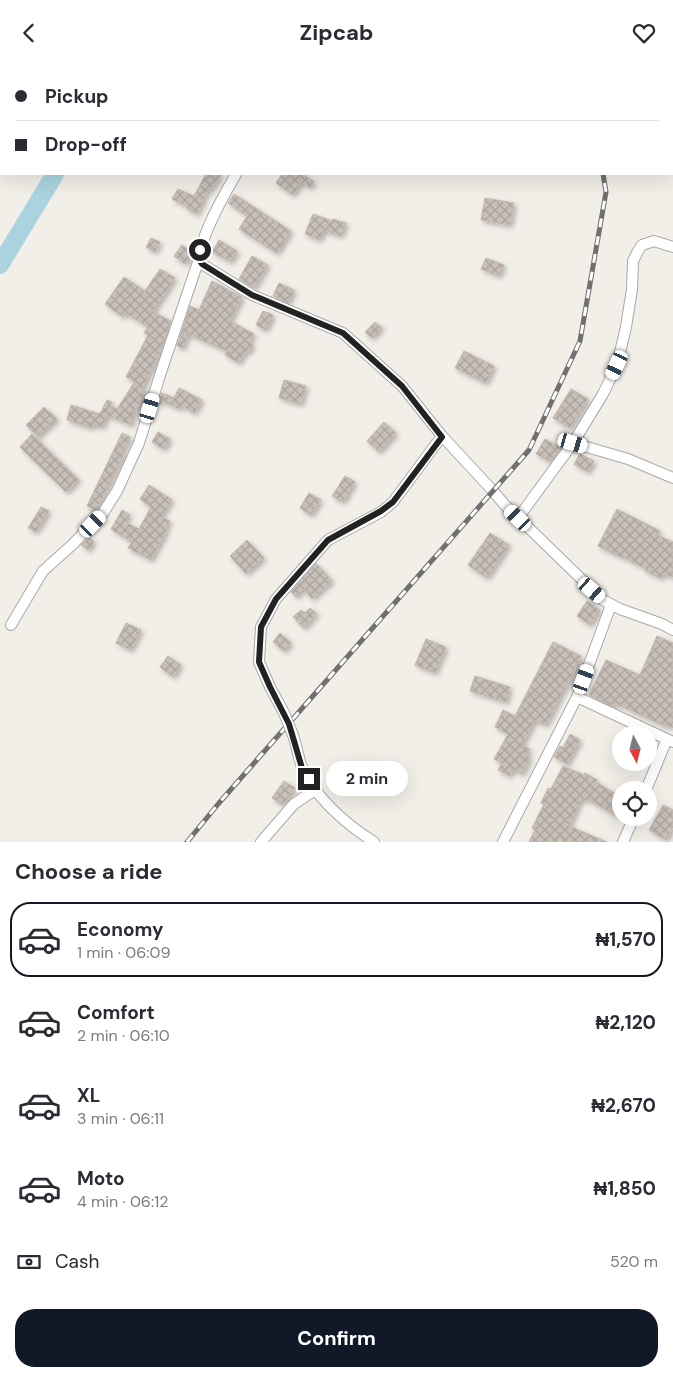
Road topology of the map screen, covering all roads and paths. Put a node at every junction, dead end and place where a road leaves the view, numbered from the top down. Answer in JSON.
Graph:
{"nodes":[{"id":1,"x":235,"y":175,"type":"edge"},
{"id":2,"x":673,"y":247,"type":"edge"},
{"id":3,"x":199,"y":259,"type":"junction"},
{"id":4,"x":442,"y":437,"type":"junction"},
{"id":5,"x":573,"y":443,"type":"junction"},
{"id":6,"x":673,"y":478,"type":"edge"},
{"id":7,"x":518,"y":518,"type":"junction"},
{"id":8,"x":611,"y":605,"type":"junction"},
{"id":9,"x":10,"y":625,"type":"dead end"},
{"id":10,"x":673,"y":630,"type":"edge"},
{"id":11,"x":577,"y":697,"type":"junction"},
{"id":12,"x":670,"y":740,"type":"edge"},
{"id":13,"x":650,"y":781,"type":"edge"},
{"id":14,"x":315,"y":790,"type":"junction"},
{"id":15,"x":630,"y":826,"type":"edge"},
{"id":16,"x":624,"y":840,"type":"edge"},
{"id":17,"x":261,"y":842,"type":"edge"},
{"id":18,"x":374,"y":842,"type":"edge"},
{"id":19,"x":503,"y":842,"type":"edge"},
{"id":20,"x":636,"y":842,"type":"edge"}],
"edges":[{"from":1,"to":3,"type":"street"},
{"from":2,"to":5,"type":"street"},
{"from":3,"to":4,"type":"street"},
{"from":3,"to":9,"type":"street"},
{"from":4,"to":7,"type":"street"},
{"from":4,"to":14,"type":"street","bridge":true},
{"from":5,"to":6,"type":"street"},
{"from":5,"to":7,"type":"street"},
{"from":7,"to":8,"type":"street"},
{"from":8,"to":10,"type":"street"},
{"from":8,"to":11,"type":"street"},
{"from":11,"to":12,"type":"street"},
{"from":11,"to":19,"type":"street"},
{"from":12,"to":13,"type":"street"},
{"from":14,"to":17,"type":"street"},
{"from":14,"to":18,"type":"street"},
{"from":15,"to":16,"type":"street"},
{"from":16,"to":20,"type":"street"}]}
